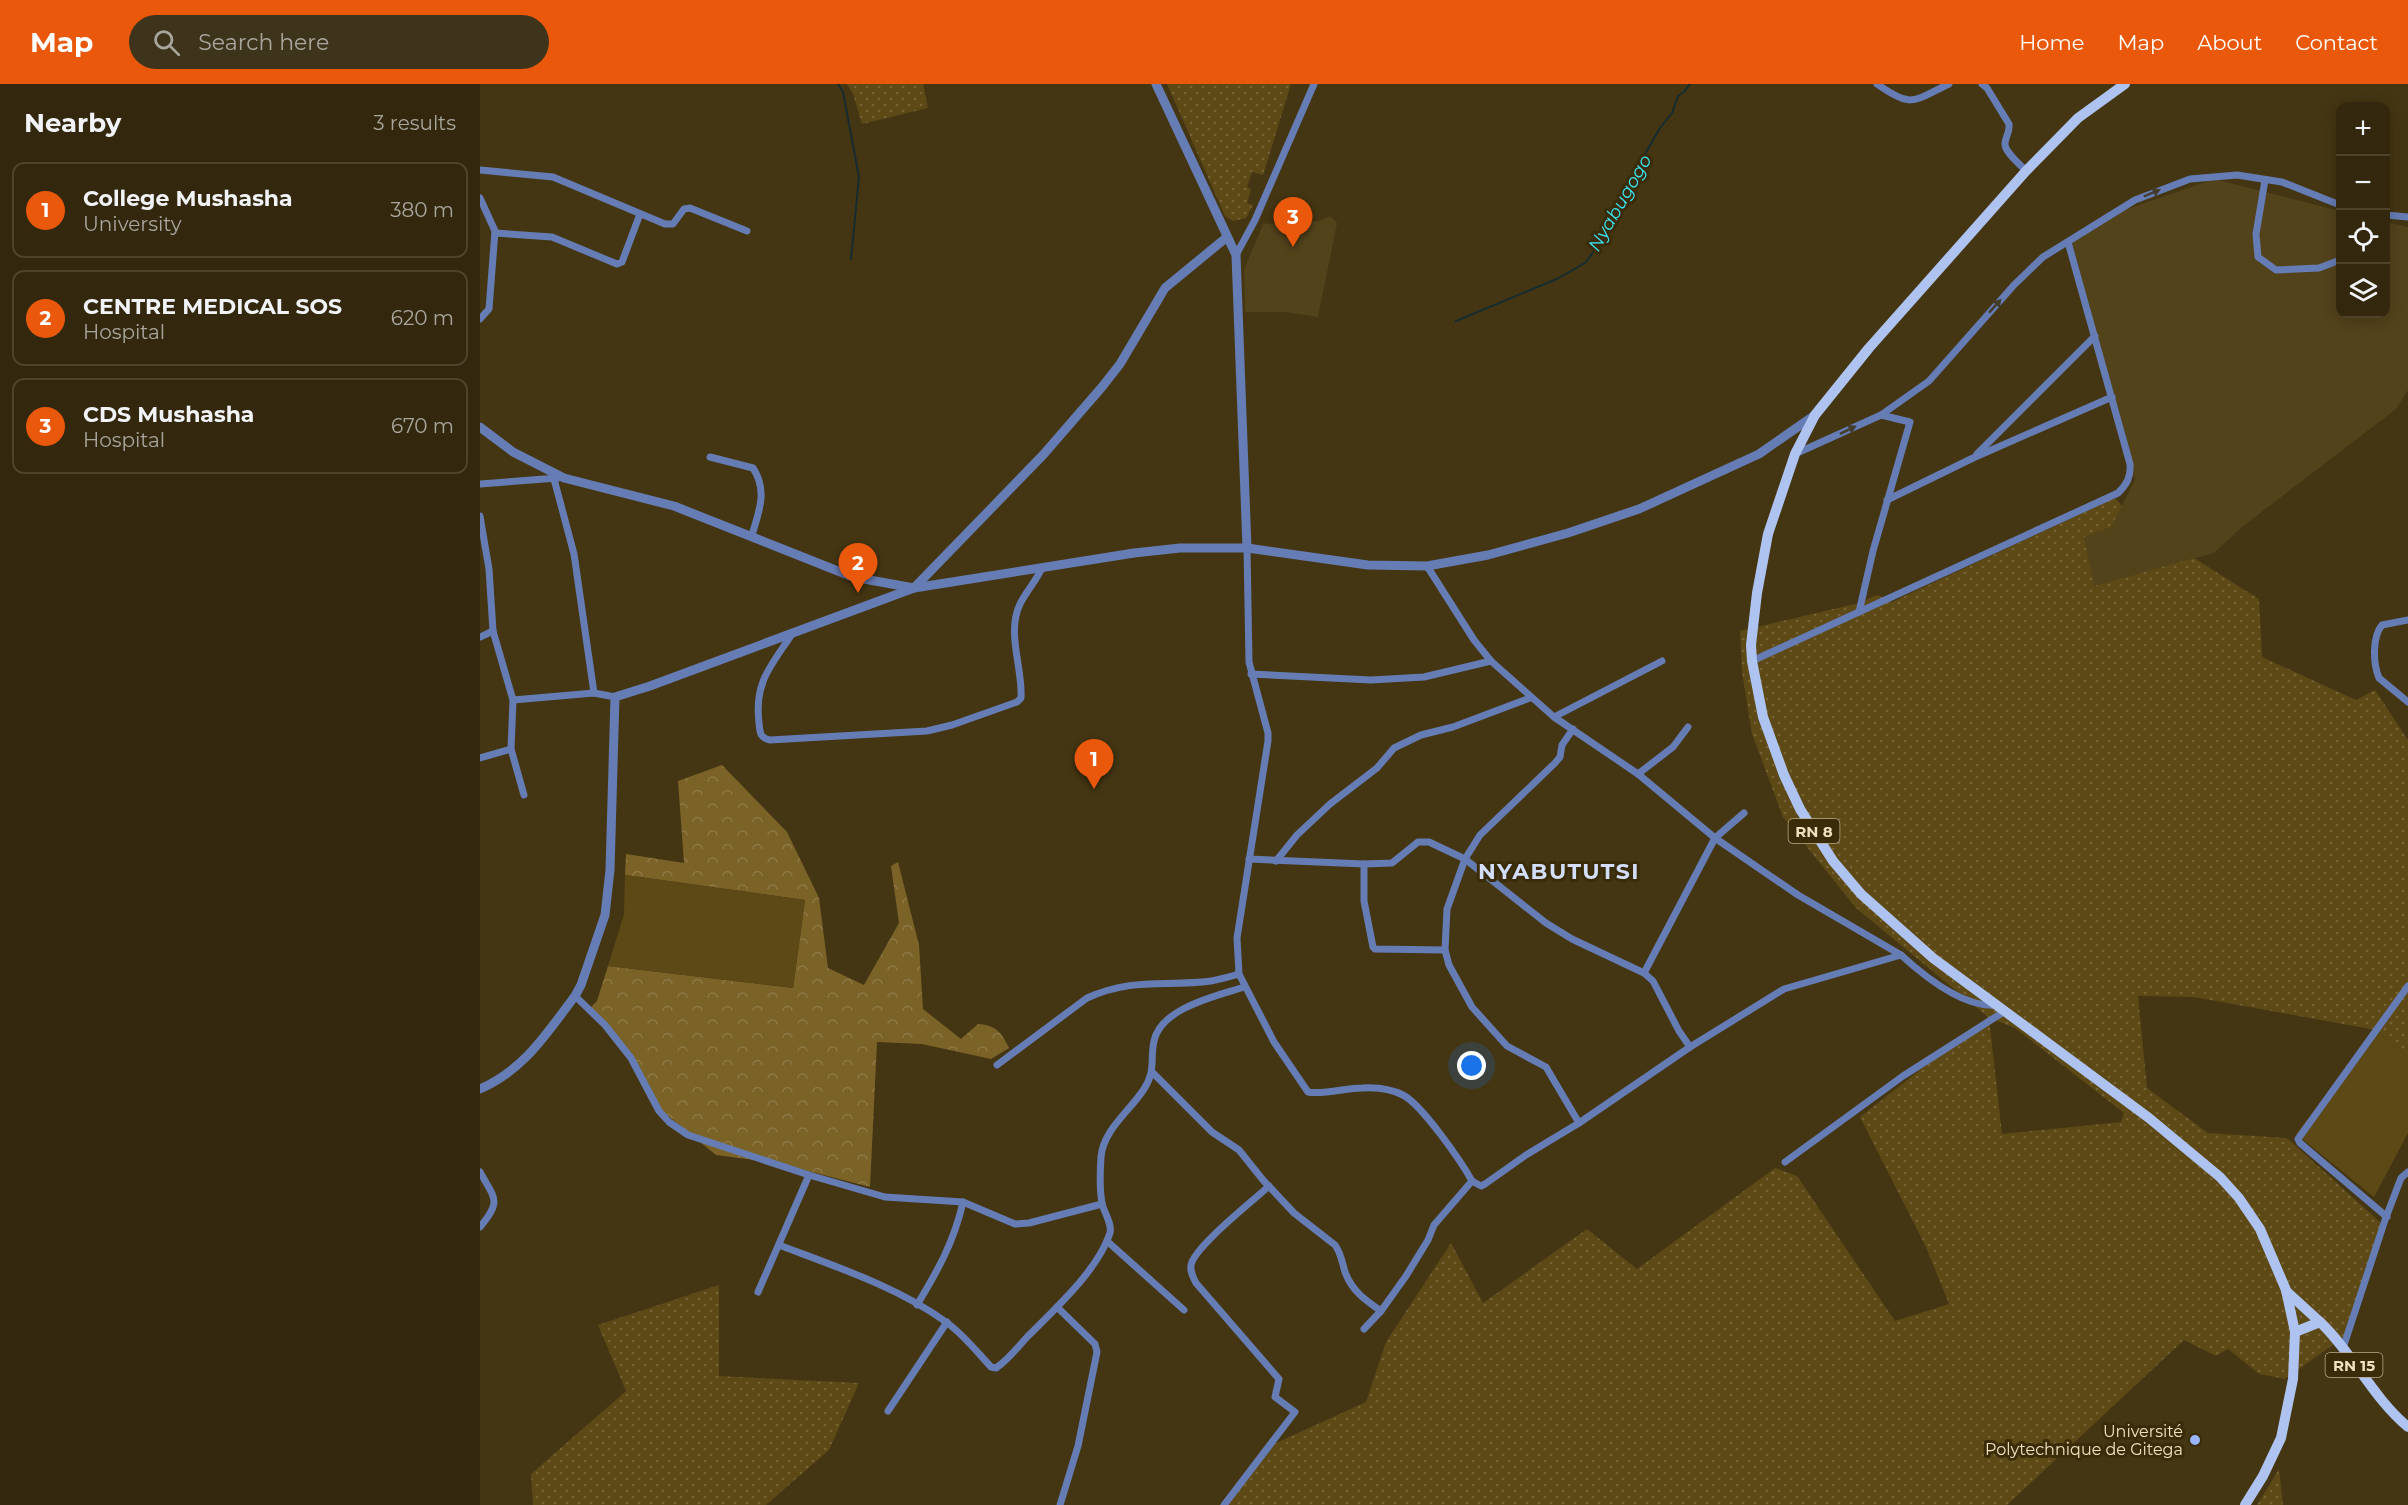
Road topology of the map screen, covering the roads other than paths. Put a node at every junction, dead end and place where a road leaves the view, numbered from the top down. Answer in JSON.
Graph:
{"nodes":[{"id":1,"x":1156,"y":84,"type":"edge"},
{"id":2,"x":1314,"y":84,"type":"edge"},
{"id":3,"x":1877,"y":84,"type":"edge"},
{"id":4,"x":1949,"y":84,"type":"edge"},
{"id":5,"x":1982,"y":84,"type":"edge"},
{"id":6,"x":2125,"y":84,"type":"edge"},
{"id":7,"x":480,"y":170,"type":"edge"},
{"id":8,"x":2026,"y":171,"type":"junction"},
{"id":9,"x":2265,"y":180,"type":"junction"},
{"id":10,"x":480,"y":198,"type":"edge"},
{"id":11,"x":2336,"y":203,"type":"edge"},
{"id":12,"x":640,"y":214,"type":"junction"},
{"id":13,"x":2390,"y":215,"type":"edge"},
{"id":14,"x":2408,"y":217,"type":"edge"},
{"id":15,"x":747,"y":231,"type":"dead end"},
{"id":16,"x":495,"y":233,"type":"junction"},
{"id":17,"x":1227,"y":237,"type":"junction"},
{"id":18,"x":2068,"y":242,"type":"junction"},
{"id":19,"x":1236,"y":255,"type":"junction"},
{"id":20,"x":2336,"y":263,"type":"edge"},
{"id":21,"x":480,"y":319,"type":"edge"},
{"id":22,"x":2095,"y":336,"type":"junction"},
{"id":23,"x":2112,"y":397,"type":"junction"},
{"id":24,"x":1815,"y":415,"type":"junction"},
{"id":25,"x":1881,"y":415,"type":"junction"},
{"id":26,"x":480,"y":427,"type":"edge"},
{"id":27,"x":1795,"y":454,"type":"junction"},
{"id":28,"x":710,"y":457,"type":"dead end"},
{"id":29,"x":1973,"y":458,"type":"junction"},
{"id":30,"x":559,"y":478,"type":"junction"},
{"id":31,"x":480,"y":484,"type":"edge"},
{"id":32,"x":1887,"y":500,"type":"junction"},
{"id":33,"x":480,"y":516,"type":"edge"},
{"id":34,"x":752,"y":535,"type":"junction"},
{"id":35,"x":1247,"y":548,"type":"junction"},
{"id":36,"x":1427,"y":566,"type":"junction"},
{"id":37,"x":1042,"y":568,"type":"junction"},
{"id":38,"x":914,"y":588,"type":"junction"},
{"id":39,"x":1859,"y":612,"type":"junction"},
{"id":40,"x":2408,"y":620,"type":"edge"},
{"id":41,"x":493,"y":632,"type":"junction"},
{"id":42,"x":792,"y":633,"type":"junction"},
{"id":43,"x":480,"y":637,"type":"edge"},
{"id":44,"x":1491,"y":661,"type":"junction"},
{"id":45,"x":1662,"y":661,"type":"dead end"},
{"id":46,"x":1752,"y":661,"type":"junction"},
{"id":47,"x":1251,"y":674,"type":"junction"},
{"id":48,"x":594,"y":693,"type":"junction"},
{"id":49,"x":615,"y":697,"type":"junction"},
{"id":50,"x":1530,"y":698,"type":"junction"},
{"id":51,"x":513,"y":700,"type":"junction"},
{"id":52,"x":2408,"y":702,"type":"edge"},
{"id":53,"x":1554,"y":717,"type":"junction"},
{"id":54,"x":1688,"y":727,"type":"dead end"},
{"id":55,"x":1573,"y":729,"type":"junction"},
{"id":56,"x":511,"y":749,"type":"junction"},
{"id":57,"x":480,"y":758,"type":"edge"},
{"id":58,"x":1638,"y":774,"type":"junction"},
{"id":59,"x":525,"y":795,"type":"dead end"},
{"id":60,"x":1744,"y":813,"type":"dead end"},
{"id":61,"x":1716,"y":838,"type":"junction"},
{"id":62,"x":1249,"y":859,"type":"junction"},
{"id":63,"x":1465,"y":859,"type":"junction"},
{"id":64,"x":1276,"y":861,"type":"junction"},
{"id":65,"x":1364,"y":864,"type":"junction"},
{"id":66,"x":1445,"y":950,"type":"junction"},
{"id":67,"x":1901,"y":955,"type":"junction"},
{"id":68,"x":1644,"y":973,"type":"junction"},
{"id":69,"x":1239,"y":974,"type":"junction"},
{"id":70,"x":2408,"y":986,"type":"edge"},
{"id":71,"x":1244,"y":987,"type":"junction"},
{"id":72,"x":575,"y":996,"type":"junction"},
{"id":73,"x":2002,"y":1008,"type":"junction"},
{"id":74,"x":1690,"y":1047,"type":"junction"},
{"id":75,"x":997,"y":1065,"type":"dead end"},
{"id":76,"x":1153,"y":1073,"type":"junction"},
{"id":77,"x":480,"y":1089,"type":"edge"},
{"id":78,"x":1579,"y":1123,"type":"junction"},
{"id":79,"x":1785,"y":1162,"type":"dead end"},
{"id":80,"x":480,"y":1172,"type":"edge"},
{"id":81,"x":2408,"y":1172,"type":"edge"},
{"id":82,"x":809,"y":1175,"type":"junction"},
{"id":83,"x":1472,"y":1180,"type":"junction"},
{"id":84,"x":1269,"y":1186,"type":"junction"},
{"id":85,"x":963,"y":1202,"type":"junction"},
{"id":86,"x":1102,"y":1204,"type":"junction"},
{"id":87,"x":2387,"y":1217,"type":"junction"},
{"id":88,"x":480,"y":1227,"type":"edge"},
{"id":89,"x":1107,"y":1241,"type":"junction"},
{"id":90,"x":779,"y":1245,"type":"junction"},
{"id":91,"x":2286,"y":1290,"type":"junction"},
{"id":92,"x":758,"y":1292,"type":"dead end"},
{"id":93,"x":917,"y":1305,"type":"junction"},
{"id":94,"x":1057,"y":1307,"type":"junction"},
{"id":95,"x":1184,"y":1310,"type":"dead end"},
{"id":96,"x":1381,"y":1311,"type":"junction"},
{"id":97,"x":947,"y":1322,"type":"junction"},
{"id":98,"x":2320,"y":1322,"type":"junction"},
{"id":99,"x":1364,"y":1329,"type":"dead end"},
{"id":100,"x":2295,"y":1332,"type":"junction"},
{"id":101,"x":2343,"y":1348,"type":"junction"},
{"id":102,"x":888,"y":1411,"type":"dead end"},
{"id":103,"x":2408,"y":1427,"type":"edge"},
{"id":104,"x":1060,"y":1505,"type":"edge"},
{"id":105,"x":1224,"y":1505,"type":"edge"},
{"id":106,"x":2245,"y":1505,"type":"edge"}],
"edges":[{"from":1,"to":17,"type":"street"},
{"from":2,"to":19,"type":"street"},
{"from":3,"to":4,"type":"street"},
{"from":5,"to":8,"type":"street"},
{"from":6,"to":8,"type":"main road","number":"RN 8"},
{"from":7,"to":12,"type":"street"},
{"from":8,"to":24,"type":"main road","number":"RN 8"},
{"from":9,"to":11,"type":"street"},
{"from":18,"to":9,"type":"street","one_way":true},
{"from":9,"to":20,"type":"street"},
{"from":10,"to":16,"type":"street"},
{"from":12,"to":15,"type":"street"},
{"from":12,"to":16,"type":"street"},
{"from":13,"to":14,"type":"street"},
{"from":16,"to":21,"type":"street"},
{"from":17,"to":19,"type":"street"},
{"from":17,"to":38,"type":"street"},
{"from":18,"to":22,"type":"street"},
{"from":25,"to":18,"type":"street","one_way":true},
{"from":19,"to":35,"type":"street"},
{"from":22,"to":23,"type":"street"},
{"from":22,"to":29,"type":"street"},
{"from":23,"to":29,"type":"street"},
{"from":23,"to":39,"type":"street"},
{"from":24,"to":27,"type":"main road","number":"RN 8"},
{"from":24,"to":36,"type":"street"},
{"from":27,"to":25,"type":"street","one_way":true},
{"from":25,"to":32,"type":"street"},
{"from":26,"to":30,"type":"street"},
{"from":27,"to":46,"type":"main road","number":"RN 8"},
{"from":28,"to":34,"type":"street"},
{"from":29,"to":32,"type":"street"},
{"from":30,"to":31,"type":"street"},
{"from":30,"to":34,"type":"street"},
{"from":30,"to":48,"type":"street"},
{"from":32,"to":39,"type":"street"},
{"from":33,"to":41,"type":"street"},
{"from":34,"to":38,"type":"street"},
{"from":35,"to":36,"type":"street"},
{"from":35,"to":37,"type":"street"},
{"from":35,"to":47,"type":"street"},
{"from":36,"to":44,"type":"street"},
{"from":37,"to":38,"type":"street"},
{"from":37,"to":42,"type":"street"},
{"from":38,"to":42,"type":"street"},
{"from":39,"to":46,"type":"street"},
{"from":40,"to":52,"type":"street"},
{"from":41,"to":43,"type":"street"},
{"from":41,"to":51,"type":"street"},
{"from":42,"to":49,"type":"street"},
{"from":44,"to":47,"type":"street"},
{"from":44,"to":50,"type":"street"},
{"from":45,"to":53,"type":"street"},
{"from":46,"to":73,"type":"main road","number":"RN 8"},
{"from":47,"to":62,"type":"street"},
{"from":48,"to":49,"type":"street"},
{"from":48,"to":51,"type":"street"},
{"from":49,"to":72,"type":"street"},
{"from":50,"to":53,"type":"street"},
{"from":50,"to":64,"type":"street"},
{"from":51,"to":56,"type":"street"},
{"from":53,"to":55,"type":"street"},
{"from":54,"to":58,"type":"street"},
{"from":55,"to":58,"type":"street"},
{"from":55,"to":63,"type":"street"},
{"from":56,"to":57,"type":"street"},
{"from":56,"to":59,"type":"street"},
{"from":58,"to":61,"type":"street"},
{"from":60,"to":61,"type":"street"},
{"from":61,"to":67,"type":"street"},
{"from":61,"to":68,"type":"street"},
{"from":62,"to":64,"type":"street"},
{"from":62,"to":69,"type":"street"},
{"from":63,"to":65,"type":"street"},
{"from":63,"to":66,"type":"street"},
{"from":63,"to":68,"type":"street"},
{"from":64,"to":65,"type":"street"},
{"from":65,"to":66,"type":"street"},
{"from":66,"to":78,"type":"street"},
{"from":67,"to":73,"type":"street"},
{"from":67,"to":74,"type":"street"},
{"from":68,"to":74,"type":"street"},
{"from":69,"to":71,"type":"street"},
{"from":69,"to":75,"type":"street"},
{"from":70,"to":87,"type":"street"},
{"from":71,"to":76,"type":"street"},
{"from":71,"to":83,"type":"street"},
{"from":72,"to":77,"type":"street"},
{"from":72,"to":82,"type":"street"},
{"from":73,"to":79,"type":"street"},
{"from":73,"to":91,"type":"main road","number":"RN 8"},
{"from":74,"to":78,"type":"street"},
{"from":76,"to":84,"type":"street"},
{"from":76,"to":86,"type":"street"},
{"from":78,"to":83,"type":"street"},
{"from":80,"to":88,"type":"street"},
{"from":81,"to":87,"type":"street"},
{"from":82,"to":85,"type":"street"},
{"from":82,"to":90,"type":"street"},
{"from":83,"to":96,"type":"street"},
{"from":84,"to":96,"type":"street"},
{"from":84,"to":105,"type":"street"},
{"from":85,"to":86,"type":"street"},
{"from":85,"to":93,"type":"street"},
{"from":86,"to":89,"type":"street"},
{"from":87,"to":101,"type":"street"},
{"from":89,"to":94,"type":"street"},
{"from":89,"to":95,"type":"street"},
{"from":90,"to":92,"type":"street"},
{"from":90,"to":93,"type":"street"},
{"from":91,"to":98,"type":"main road","number":"RN 15"},
{"from":91,"to":100,"type":"main road","number":"RN 8"},
{"from":93,"to":97,"type":"street"},
{"from":94,"to":97,"type":"street"},
{"from":94,"to":104,"type":"street"},
{"from":96,"to":99,"type":"street"},
{"from":97,"to":102,"type":"street"},
{"from":98,"to":100,"type":"main road"},
{"from":98,"to":101,"type":"main road","number":"RN 15"},
{"from":100,"to":106,"type":"main road","number":"RN 8"},
{"from":101,"to":103,"type":"main road","number":"RN 15"}]}
